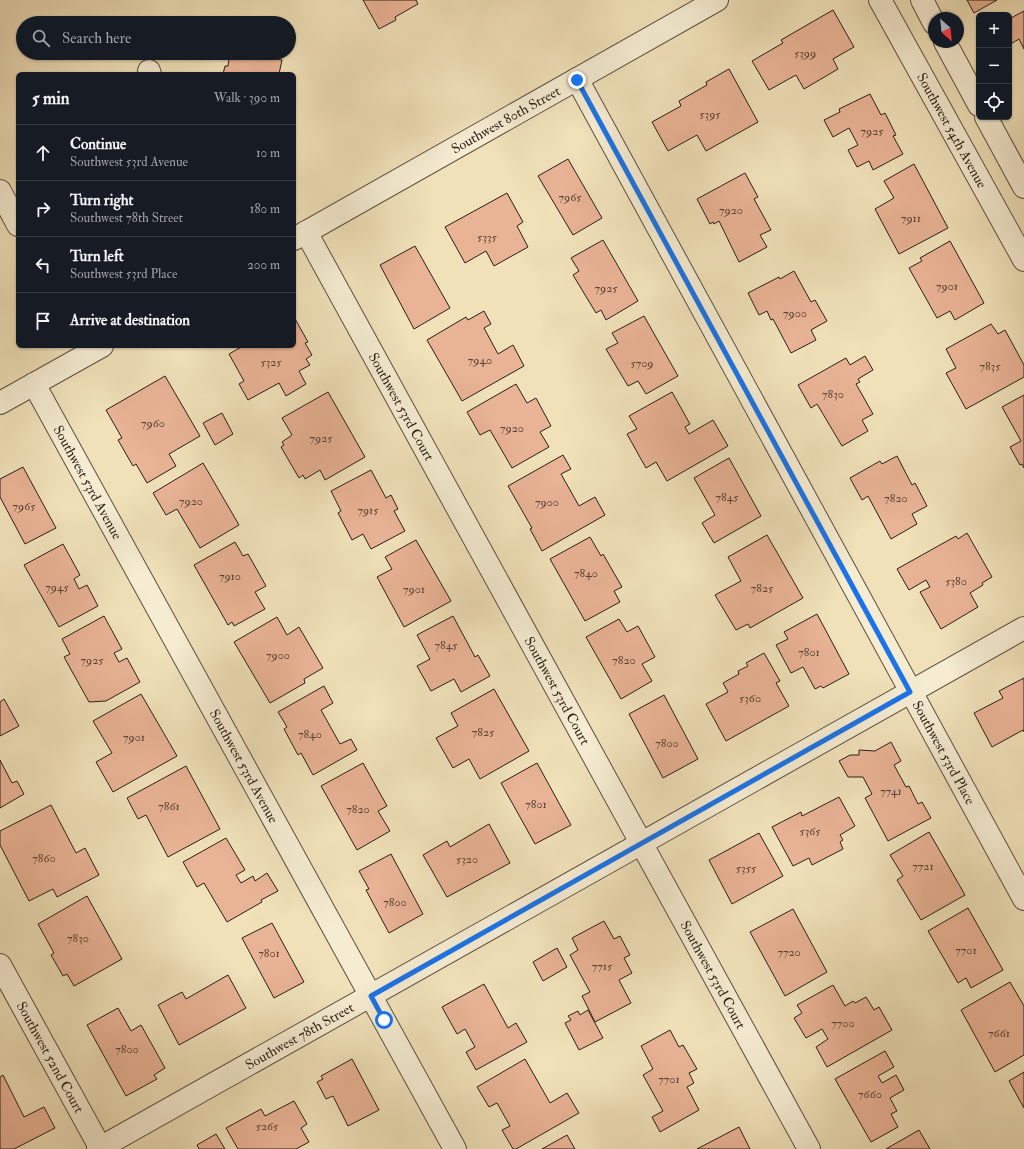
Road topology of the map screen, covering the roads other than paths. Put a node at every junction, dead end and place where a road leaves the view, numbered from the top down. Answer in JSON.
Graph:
{"nodes":[{"id":1,"x":717,"y":0,"type":"edge"},
{"id":2,"x":880,"y":0,"type":"edge"},
{"id":3,"x":922,"y":0,"type":"edge"},
{"id":4,"x":928,"y":12,"type":"edge"},
{"id":5,"x":948,"y":48,"type":"edge"},
{"id":6,"x":577,"y":80,"type":"junction"},
{"id":7,"x":976,"y":99,"type":"edge"},
{"id":8,"x":988,"y":120,"type":"edge"},
{"id":9,"x":1024,"y":187,"type":"edge"},
{"id":10,"x":0,"y":191,"type":"edge"},
{"id":11,"x":16,"y":221,"type":"edge"},
{"id":12,"x":300,"y":236,"type":"edge"},
{"id":13,"x":1024,"y":260,"type":"edge"},
{"id":14,"x":95,"y":348,"type":"edge"},
{"id":15,"x":80,"y":352,"type":"edge"},
{"id":16,"x":34,"y":384,"type":"junction"},
{"id":17,"x":0,"y":403,"type":"edge"},
{"id":18,"x":1024,"y":628,"type":"edge"},
{"id":19,"x":910,"y":692,"type":"junction"},
{"id":20,"x":641,"y":843,"type":"junction"},
{"id":21,"x":1024,"y":900,"type":"edge"},
{"id":22,"x":0,"y":965,"type":"edge"},
{"id":23,"x":371,"y":996,"type":"junction"},
{"id":24,"x":100,"y":1149,"type":"edge"},
{"id":25,"x":454,"y":1149,"type":"edge"},
{"id":26,"x":809,"y":1149,"type":"edge"}],
"edges":[{"from":1,"to":6,"type":"street","name":"Southwest 80th Street"},
{"from":2,"to":13,"type":"street","name":"Southwest 54th Avenue"},
{"from":3,"to":4,"type":"street"},
{"from":5,"to":7,"type":"street"},
{"from":6,"to":12,"type":"street","name":"Southwest 80th Street"},
{"from":6,"to":19,"type":"street","name":"Southwest 53rd Place"},
{"from":8,"to":9,"type":"street"},
{"from":10,"to":11,"type":"street"},
{"from":12,"to":20,"type":"street","name":"Southwest 53rd Court"},
{"from":14,"to":15,"type":"street"},
{"from":15,"to":16,"type":"street"},
{"from":16,"to":17,"type":"street"},
{"from":16,"to":23,"type":"street","name":"Southwest 53rd Avenue"},
{"from":18,"to":19,"type":"street","name":"Southwest 78th Street"},
{"from":19,"to":20,"type":"street","name":"Southwest 78th Street"},
{"from":19,"to":21,"type":"street","name":"Southwest 53rd Place"},
{"from":20,"to":23,"type":"street","name":"Southwest 78th Street"},
{"from":20,"to":26,"type":"street","name":"Southwest 53rd Court"},
{"from":22,"to":24,"type":"street","name":"Southwest 52nd Court"},
{"from":23,"to":24,"type":"street","name":"Southwest 78th Street"},
{"from":23,"to":25,"type":"street","name":"Southwest 53rd Avenue"}]}
